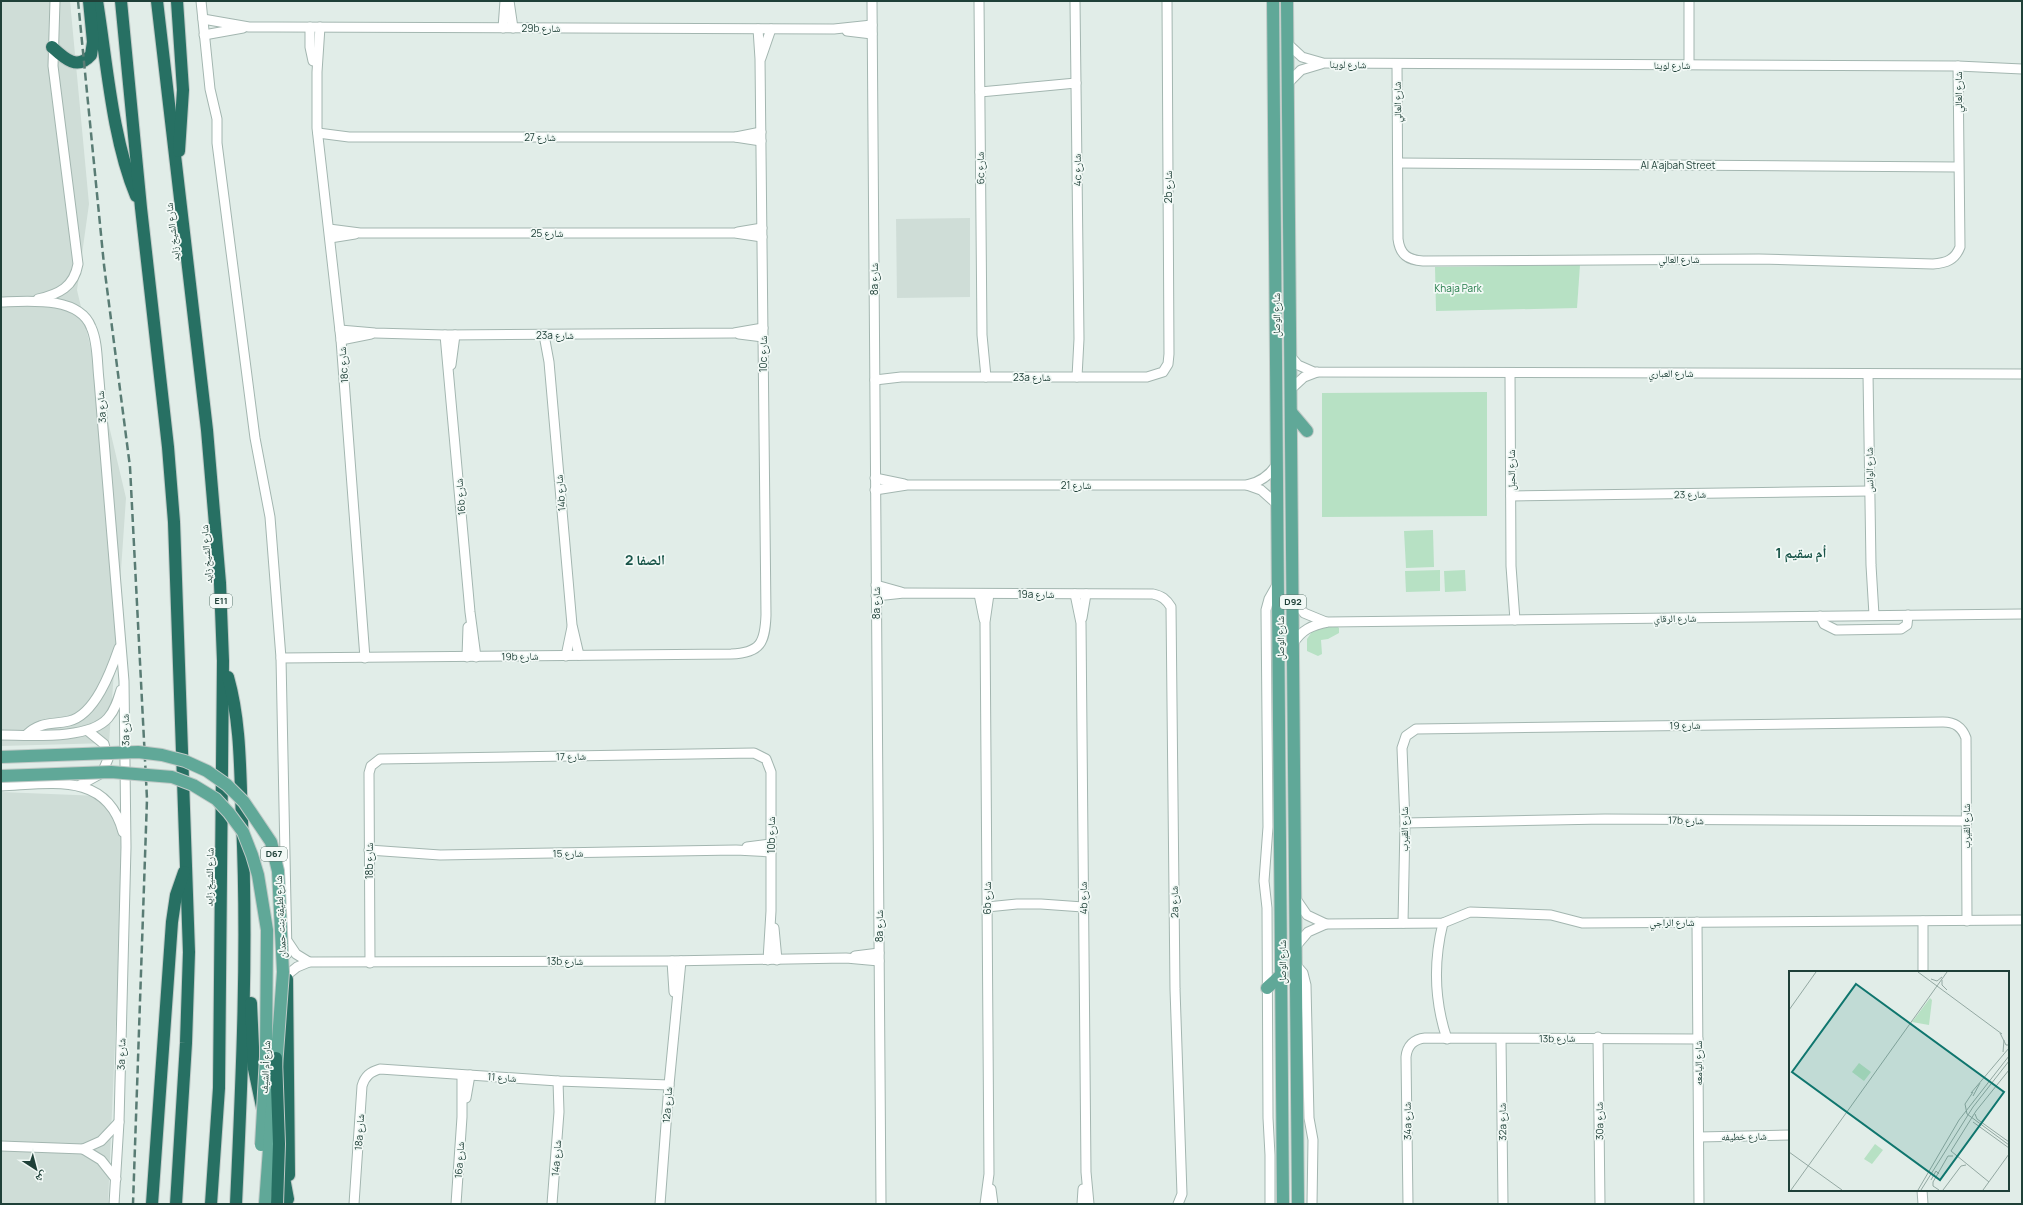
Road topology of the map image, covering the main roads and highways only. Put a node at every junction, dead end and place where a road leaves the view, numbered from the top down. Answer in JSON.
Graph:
{"nodes":[{"id":1,"x":89,"y":1,"type":"edge"},
{"id":2,"x":97,"y":1,"type":"edge"},
{"id":3,"x":122,"y":1,"type":"edge"},
{"id":4,"x":157,"y":1,"type":"edge"},
{"id":5,"x":177,"y":1,"type":"edge"},
{"id":6,"x":1273,"y":1,"type":"edge"},
{"id":7,"x":1288,"y":1,"type":"edge"},
{"id":8,"x":1264,"y":35,"type":"dead end"},
{"id":9,"x":52,"y":47,"type":"road end"},
{"id":10,"x":1274,"y":48,"type":"junction"},
{"id":11,"x":1274,"y":113,"type":"junction"},
{"id":12,"x":1288,"y":113,"type":"junction"},
{"id":13,"x":176,"y":168,"type":"junction"},
{"id":14,"x":141,"y":208,"type":"junction"},
{"id":15,"x":1291,"y":412,"type":"junction"},
{"id":16,"x":1307,"y":431,"type":"dead end"},
{"id":17,"x":223,"y":661,"type":"junction"},
{"id":18,"x":1,"y":756,"type":"edge"},
{"id":19,"x":1,"y":776,"type":"edge"},
{"id":20,"x":186,"y":865,"type":"junction"},
{"id":21,"x":267,"y":930,"type":"joint"},
{"id":22,"x":246,"y":962,"type":"junction"},
{"id":23,"x":1282,"y":974,"type":"junction"},
{"id":24,"x":287,"y":975,"type":"road end"},
{"id":25,"x":1267,"y":988,"type":"road end"},
{"id":26,"x":276,"y":1058,"type":"junction"},
{"id":27,"x":285,"y":1202,"type":"edge"},
{"id":28,"x":152,"y":1204,"type":"edge"},
{"id":29,"x":176,"y":1204,"type":"edge"},
{"id":30,"x":211,"y":1204,"type":"edge"},
{"id":31,"x":236,"y":1204,"type":"edge"},
{"id":32,"x":257,"y":1204,"type":"edge"},
{"id":33,"x":265,"y":1204,"type":"edge"},
{"id":34,"x":1283,"y":1204,"type":"edge"},
{"id":35,"x":1298,"y":1204,"type":"edge"}],
"edges":[{"from":1,"to":9,"type":"highway"},
{"from":2,"to":14,"type":"highway"},
{"from":3,"to":14,"type":"highway","name":"شارع الشيخ زايد"},
{"from":4,"to":13,"type":"highway","name":"شارع الشيخ زايد","number":"E11"},
{"from":5,"to":13,"type":"highway"},
{"from":6,"to":10,"type":"main road","name":"شارع الوصل","number":"D92"},
{"from":7,"to":12,"type":"main road","name":"شارع الوصل","number":"D92"},
{"from":8,"to":10,"type":"main road"},
{"from":10,"to":11,"type":"main road","name":"شارع الوصل","number":"D92"},
{"from":11,"to":12,"type":"main road"},
{"from":11,"to":23,"type":"main road","name":"شارع الوصل","number":"D92"},
{"from":12,"to":15,"type":"main road","name":"شارع الوصل","number":"D92"},
{"from":13,"to":17,"type":"highway","name":"شارع الشيخ زايد","number":"E11"},
{"from":14,"to":20,"type":"highway","name":"شارع الشيخ زايد"},
{"from":15,"to":16,"type":"main road"},
{"from":15,"to":35,"type":"main road","name":"شارع الوصل","number":"D92"},
{"from":17,"to":22,"type":"highway"},
{"from":17,"to":30,"type":"highway","name":"شارع الشيخ زايد","number":"E11"},
{"from":18,"to":26,"type":"main road","name":"شارع لطيفة بنت حمدان","number":"D67","bridge":true},
{"from":19,"to":21,"type":"main road","name":"شارع لطيفة بنت حمدان","number":"D67","bridge":true},
{"from":20,"to":28,"type":"highway"},
{"from":20,"to":29,"type":"highway","name":"شارع الشيخ زايد"},
{"from":21,"to":32,"type":"main road","name":"شارع أم الشيف","number":"D67","bridge":true},
{"from":22,"to":27,"type":"highway"},
{"from":22,"to":31,"type":"highway"},
{"from":23,"to":25,"type":"main road"},
{"from":23,"to":34,"type":"main road","name":"شارع الوصل","number":"D92"},
{"from":24,"to":27,"type":"highway"},
{"from":26,"to":27,"type":"highway","bridge":true},
{"from":26,"to":33,"type":"main road","number":"D67","bridge":true}]}
